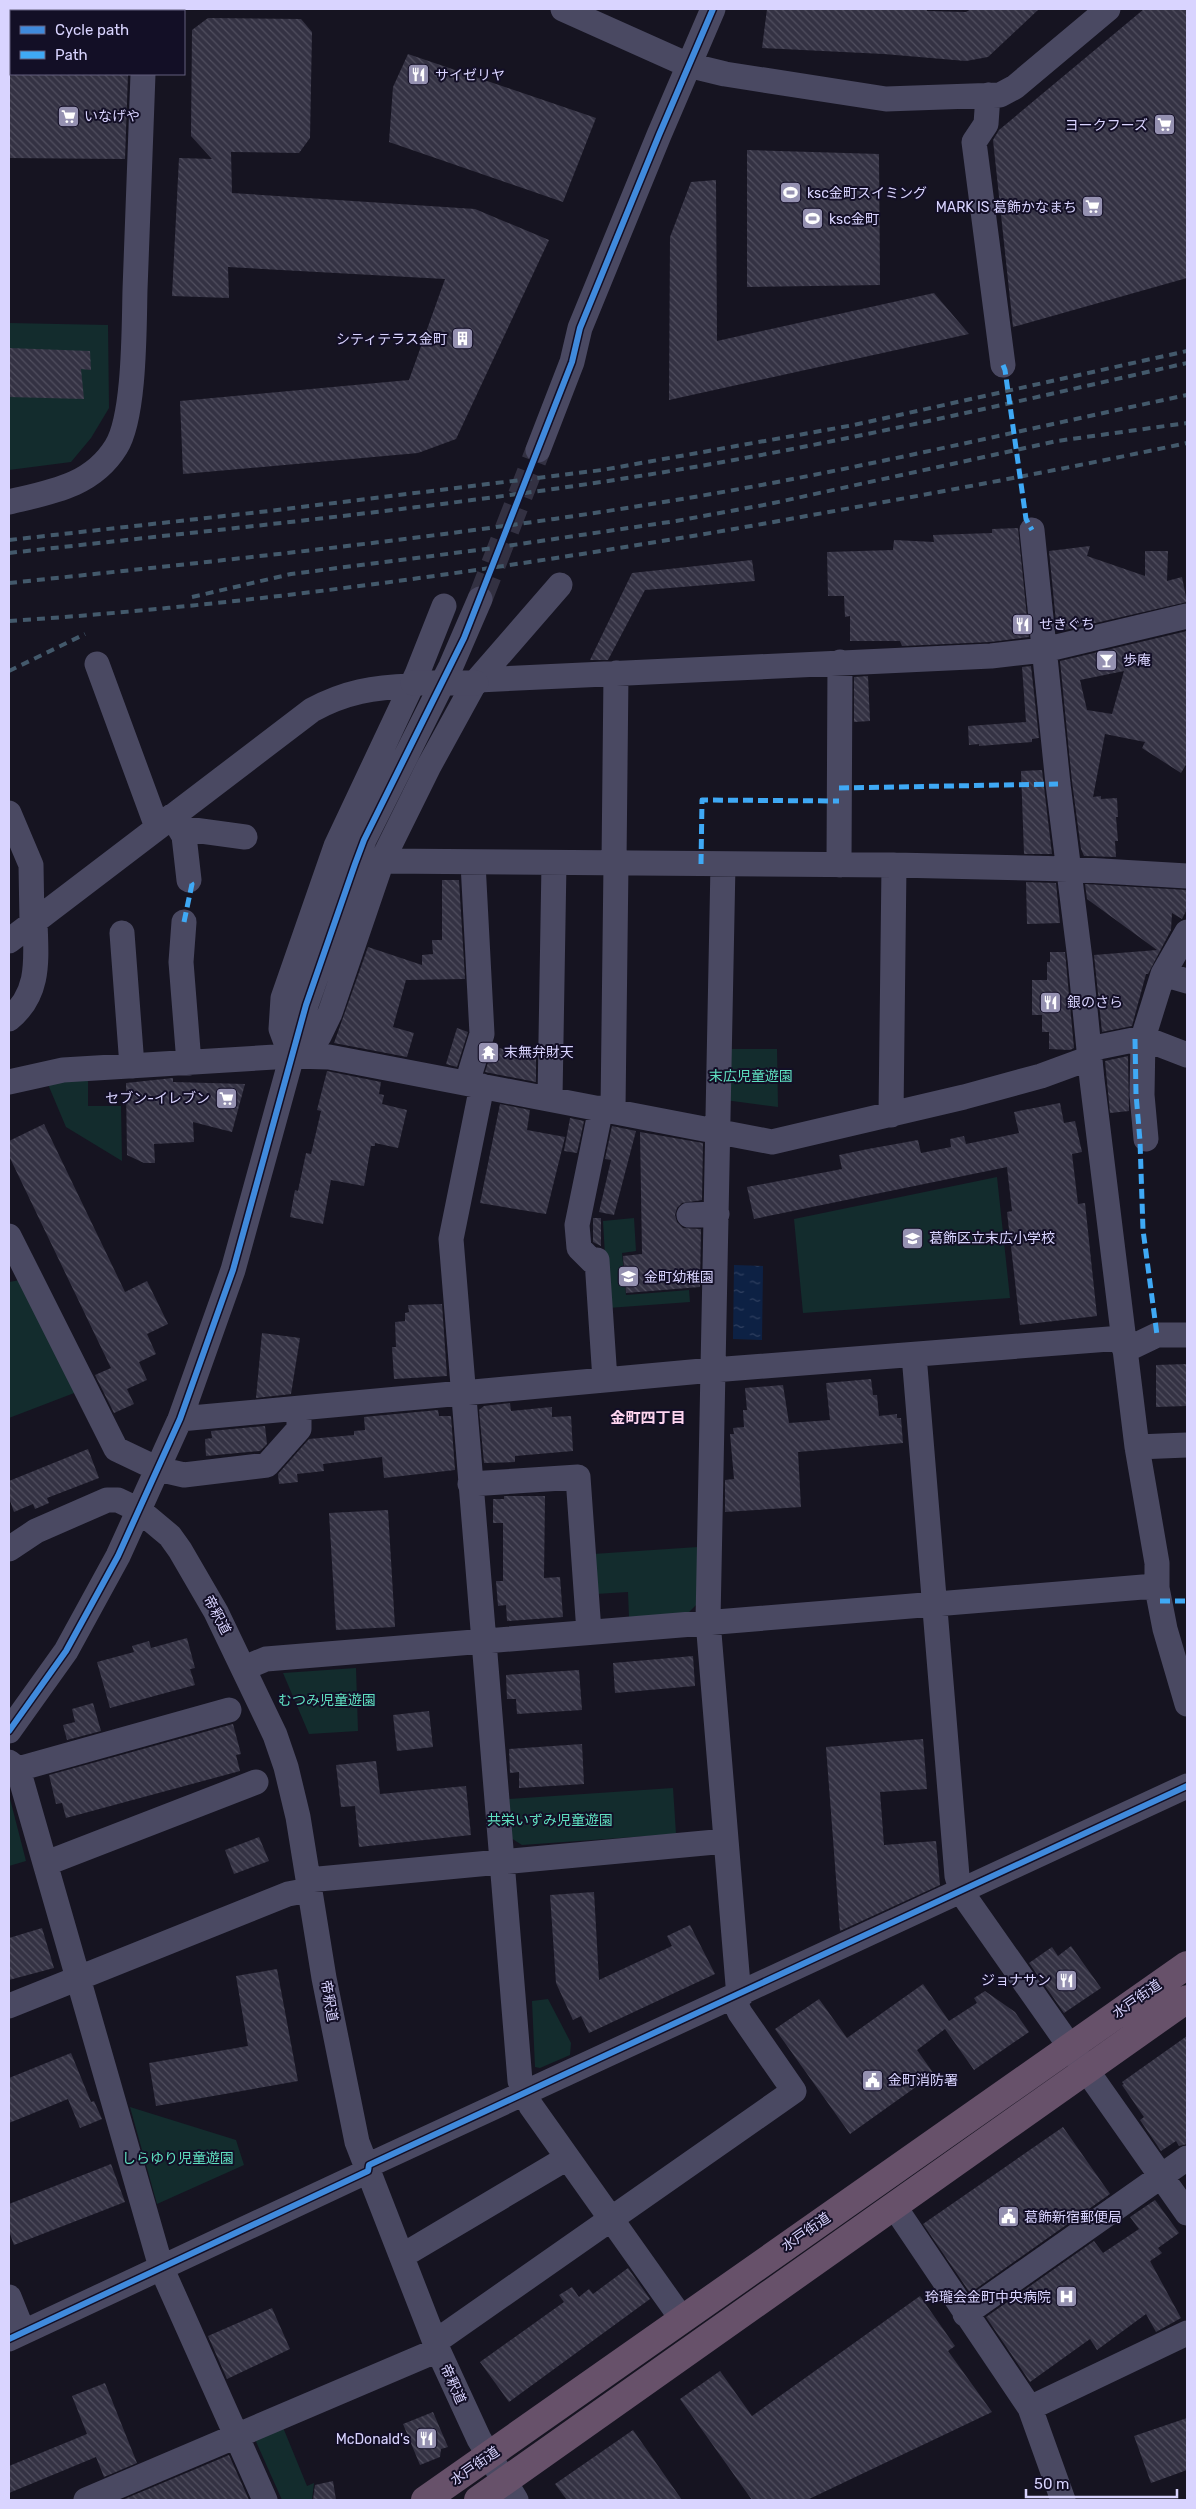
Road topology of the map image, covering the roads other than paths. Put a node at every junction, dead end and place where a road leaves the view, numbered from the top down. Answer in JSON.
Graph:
{"nodes":[{"id":1,"x":563,"y":9,"type":"edge"},
{"id":2,"x":713,"y":9,"type":"edge"},
{"id":3,"x":1108,"y":9,"type":"edge"},
{"id":4,"x":688,"y":65,"type":"junction"},
{"id":5,"x":143,"y":75,"type":"edge"},
{"id":6,"x":988,"y":95,"type":"junction"},
{"id":7,"x":1003,"y":365,"type":"dead end"},
{"id":8,"x":538,"y":450,"type":"tunnel mouth"},
{"id":9,"x":9,"y":502,"type":"edge"},
{"id":10,"x":1032,"y":530,"type":"dead end"},
{"id":11,"x":560,"y":585,"type":"dead end"},
{"id":12,"x":480,"y":598,"type":"tunnel mouth"},
{"id":13,"x":444,"y":606,"type":"dead end"},
{"id":14,"x":1187,"y":616,"type":"edge"},
{"id":15,"x":1044,"y":650,"type":"junction"},
{"id":16,"x":840,"y":662,"type":"junction"},
{"id":17,"x":97,"y":664,"type":"dead end"},
{"id":18,"x":616,"y":673,"type":"junction"},
{"id":19,"x":476,"y":682,"type":"junction"},
{"id":20,"x":411,"y":686,"type":"junction"},
{"id":21,"x":9,"y":812,"type":"edge"},
{"id":22,"x":169,"y":824,"type":"junction"},
{"id":23,"x":245,"y":837,"type":"dead end"},
{"id":24,"x":382,"y":861,"type":"junction"},
{"id":25,"x":473,"y":863,"type":"junction"},
{"id":26,"x":554,"y":863,"type":"junction"},
{"id":27,"x":615,"y":863,"type":"junction"},
{"id":28,"x":723,"y":864,"type":"junction"},
{"id":29,"x":839,"y":865,"type":"junction"},
{"id":30,"x":894,"y":865,"type":"junction"},
{"id":31,"x":1068,"y":868,"type":"junction"},
{"id":32,"x":1186,"y":870,"type":"edge"},
{"id":33,"x":189,"y":880,"type":"dead end"},
{"id":34,"x":34,"y":922,"type":"junction"},
{"id":35,"x":184,"y":922,"type":"dead end"},
{"id":36,"x":1187,"y":932,"type":"edge"},
{"id":37,"x":122,"y":933,"type":"dead end"},
{"id":38,"x":9,"y":941,"type":"edge"},
{"id":39,"x":1163,"y":974,"type":"junction"},
{"id":40,"x":1187,"y":981,"type":"edge"},
{"id":41,"x":9,"y":1019,"type":"edge"},
{"id":42,"x":1143,"y":1038,"type":"junction"},
{"id":43,"x":1089,"y":1054,"type":"junction"},
{"id":44,"x":1187,"y":1055,"type":"edge"},
{"id":45,"x":291,"y":1056,"type":"junction"},
{"id":46,"x":189,"y":1063,"type":"junction"},
{"id":47,"x":132,"y":1066,"type":"junction"},
{"id":48,"x":9,"y":1082,"type":"edge"},
{"id":49,"x":474,"y":1084,"type":"junction"},
{"id":50,"x":550,"y":1098,"type":"junction"},
{"id":51,"x":607,"y":1109,"type":"junction"},
{"id":52,"x":891,"y":1115,"type":"junction"},
{"id":53,"x":718,"y":1133,"type":"junction"},
{"id":54,"x":1146,"y":1139,"type":"dead end"},
{"id":55,"x":717,"y":1214,"type":"junction"},
{"id":56,"x":689,"y":1215,"type":"dead end"},
{"id":57,"x":9,"y":1236,"type":"edge"},
{"id":58,"x":1187,"y":1335,"type":"edge"},
{"id":59,"x":1123,"y":1343,"type":"junction"},
{"id":60,"x":914,"y":1355,"type":"junction"},
{"id":61,"x":713,"y":1370,"type":"junction"},
{"id":62,"x":604,"y":1380,"type":"junction"},
{"id":63,"x":462,"y":1392,"type":"junction"},
{"id":64,"x":298,"y":1409,"type":"junction"},
{"id":65,"x":180,"y":1419,"type":"junction"},
{"id":66,"x":1187,"y":1446,"type":"edge"},
{"id":67,"x":1137,"y":1447,"type":"junction"},
{"id":68,"x":158,"y":1469,"type":"junction"},
{"id":69,"x":470,"y":1484,"type":"junction"},
{"id":70,"x":139,"y":1510,"type":"junction"},
{"id":71,"x":9,"y":1549,"type":"edge"},
{"id":72,"x":1158,"y":1588,"type":"junction"},
{"id":73,"x":934,"y":1604,"type":"junction"},
{"id":74,"x":708,"y":1621,"type":"junction"},
{"id":75,"x":590,"y":1632,"type":"junction"},
{"id":76,"x":484,"y":1640,"type":"junction"},
{"id":77,"x":244,"y":1668,"type":"junction"},
{"id":78,"x":1187,"y":1704,"type":"edge"},
{"id":79,"x":229,"y":1710,"type":"dead end"},
{"id":80,"x":9,"y":1731,"type":"edge"},
{"id":81,"x":14,"y":1766,"type":"edge"},
{"id":82,"x":256,"y":1782,"type":"dead end"},
{"id":83,"x":1187,"y":1786,"type":"edge"},
{"id":84,"x":726,"y":1841,"type":"junction"},
{"id":85,"x":47,"y":1863,"type":"junction"},
{"id":86,"x":503,"y":1863,"type":"junction"},
{"id":87,"x":309,"y":1885,"type":"junction"},
{"id":88,"x":962,"y":1892,"type":"junction"},
{"id":89,"x":1187,"y":1965,"type":"edge"},
{"id":90,"x":79,"y":1977,"type":"junction"},
{"id":91,"x":737,"y":1996,"type":"junction"},
{"id":92,"x":1187,"y":1999,"type":"edge"},
{"id":93,"x":9,"y":2006,"type":"edge"},
{"id":94,"x":1069,"y":2046,"type":"junction"},
{"id":95,"x":1086,"y":2071,"type":"junction"},
{"id":96,"x":524,"y":2094,"type":"junction"},
{"id":97,"x":567,"y":2158,"type":"junction"},
{"id":98,"x":1187,"y":2158,"type":"edge"},
{"id":99,"x":369,"y":2168,"type":"junction"},
{"id":100,"x":1162,"y":2177,"type":"junction"},
{"id":101,"x":894,"y":2206,"type":"junction"},
{"id":102,"x":1187,"y":2213,"type":"edge"},
{"id":103,"x":610,"y":2220,"type":"junction"},
{"id":104,"x":402,"y":2256,"type":"junction"},
{"id":105,"x":161,"y":2267,"type":"junction"},
{"id":106,"x":9,"y":2297,"type":"edge"},
{"id":107,"x":965,"y":2314,"type":"junction"},
{"id":108,"x":682,"y":2319,"type":"junction"},
{"id":109,"x":1187,"y":2333,"type":"edge"},
{"id":110,"x":16,"y":2336,"type":"edge"},
{"id":111,"x":436,"y":2346,"type":"junction"},
{"id":112,"x":1030,"y":2408,"type":"junction"},
{"id":113,"x":237,"y":2438,"type":"junction"},
{"id":114,"x":488,"y":2456,"type":"junction"},
{"id":115,"x":510,"y":2491,"type":"edge"},
{"id":116,"x":86,"y":2500,"type":"edge"},
{"id":117,"x":265,"y":2500,"type":"edge"},
{"id":118,"x":425,"y":2500,"type":"edge"},
{"id":119,"x":478,"y":2500,"type":"edge"},
{"id":120,"x":1064,"y":2500,"type":"edge"}],
"edges":[{"from":1,"to":4,"type":"street"},
{"from":2,"to":4,"type":"street"},
{"from":3,"to":6,"type":"street"},
{"from":4,"to":6,"type":"street"},
{"from":4,"to":8,"type":"street"},
{"from":5,"to":9,"type":"street"},
{"from":6,"to":7,"type":"street"},
{"from":10,"to":15,"type":"street"},
{"from":11,"to":19,"type":"street"},
{"from":12,"to":45,"type":"street"},
{"from":13,"to":20,"type":"street"},
{"from":14,"to":15,"type":"street"},
{"from":15,"to":16,"type":"street"},
{"from":15,"to":31,"type":"street"},
{"from":16,"to":18,"type":"street"},
{"from":16,"to":29,"type":"street"},
{"from":17,"to":22,"type":"street"},
{"from":18,"to":19,"type":"street"},
{"from":18,"to":27,"type":"street"},
{"from":19,"to":20,"type":"street","bridge":true},
{"from":19,"to":24,"type":"street"},
{"from":20,"to":22,"type":"street"},
{"from":20,"to":45,"type":"street"},
{"from":21,"to":34,"type":"street"},
{"from":22,"to":23,"type":"street"},
{"from":22,"to":33,"type":"street"},
{"from":22,"to":34,"type":"street"},
{"from":24,"to":25,"type":"street"},
{"from":24,"to":45,"type":"street"},
{"from":25,"to":26,"type":"street"},
{"from":25,"to":49,"type":"street"},
{"from":26,"to":27,"type":"street"},
{"from":26,"to":50,"type":"street"},
{"from":27,"to":28,"type":"street"},
{"from":27,"to":51,"type":"street"},
{"from":28,"to":29,"type":"street"},
{"from":28,"to":53,"type":"street"},
{"from":29,"to":30,"type":"street"},
{"from":30,"to":31,"type":"street"},
{"from":30,"to":52,"type":"street"},
{"from":31,"to":32,"type":"street"},
{"from":31,"to":43,"type":"street"},
{"from":34,"to":38,"type":"street"},
{"from":34,"to":41,"type":"street"},
{"from":35,"to":46,"type":"street"},
{"from":36,"to":39,"type":"street"},
{"from":37,"to":47,"type":"street"},
{"from":39,"to":40,"type":"street"},
{"from":39,"to":42,"type":"street"},
{"from":42,"to":43,"type":"street"},
{"from":42,"to":44,"type":"street"},
{"from":42,"to":54,"type":"street"},
{"from":43,"to":52,"type":"street"},
{"from":43,"to":59,"type":"street"},
{"from":45,"to":46,"type":"street"},
{"from":45,"to":49,"type":"street"},
{"from":45,"to":65,"type":"street"},
{"from":46,"to":47,"type":"street"},
{"from":47,"to":48,"type":"street"},
{"from":49,"to":50,"type":"street"},
{"from":49,"to":63,"type":"street"},
{"from":50,"to":51,"type":"street"},
{"from":51,"to":53,"type":"street"},
{"from":51,"to":62,"type":"street"},
{"from":52,"to":53,"type":"street"},
{"from":53,"to":55,"type":"street"},
{"from":55,"to":56,"type":"street"},
{"from":55,"to":61,"type":"street"},
{"from":57,"to":68,"type":"street"},
{"from":58,"to":59,"type":"street"},
{"from":59,"to":60,"type":"street"},
{"from":59,"to":67,"type":"street"},
{"from":60,"to":61,"type":"street"},
{"from":60,"to":73,"type":"street"},
{"from":61,"to":62,"type":"street"},
{"from":61,"to":74,"type":"street"},
{"from":62,"to":63,"type":"street"},
{"from":63,"to":64,"type":"street"},
{"from":63,"to":69,"type":"street"},
{"from":64,"to":65,"type":"street"},
{"from":64,"to":68,"type":"street"},
{"from":65,"to":68,"type":"street"},
{"from":66,"to":67,"type":"street"},
{"from":67,"to":72,"type":"street"},
{"from":68,"to":70,"type":"street"},
{"from":69,"to":75,"type":"street"},
{"from":69,"to":76,"type":"street"},
{"from":70,"to":71,"type":"street","name":"帝釈道"},
{"from":70,"to":77,"type":"street","name":"帝釈道"},
{"from":70,"to":80,"type":"street"},
{"from":72,"to":73,"type":"street"},
{"from":72,"to":78,"type":"street"},
{"from":73,"to":74,"type":"street"},
{"from":73,"to":88,"type":"street"},
{"from":74,"to":75,"type":"street"},
{"from":74,"to":84,"type":"street"},
{"from":75,"to":76,"type":"street"},
{"from":76,"to":77,"type":"street"},
{"from":76,"to":86,"type":"street"},
{"from":77,"to":87,"type":"street","name":"帝釈道"},
{"from":79,"to":81,"type":"street"},
{"from":81,"to":85,"type":"street"},
{"from":82,"to":85,"type":"street"},
{"from":83,"to":88,"type":"street"},
{"from":84,"to":86,"type":"street"},
{"from":84,"to":91,"type":"street"},
{"from":85,"to":90,"type":"street"},
{"from":86,"to":87,"type":"street"},
{"from":86,"to":96,"type":"street"},
{"from":87,"to":90,"type":"street"},
{"from":87,"to":99,"type":"street","name":"帝釈道"},
{"from":88,"to":91,"type":"street"},
{"from":88,"to":94,"type":"street"},
{"from":89,"to":94,"type":"highway","name":"水戸街道"},
{"from":90,"to":93,"type":"street"},
{"from":90,"to":105,"type":"street"},
{"from":91,"to":96,"type":"street"},
{"from":91,"to":103,"type":"street"},
{"from":92,"to":95,"type":"highway","name":"水戸街道"},
{"from":94,"to":95,"type":"street"},
{"from":94,"to":108,"type":"highway","name":"水戸街道"},
{"from":95,"to":100,"type":"street"},
{"from":95,"to":101,"type":"highway","name":"水戸街道"},
{"from":96,"to":97,"type":"street"},
{"from":96,"to":99,"type":"street"},
{"from":97,"to":103,"type":"street"},
{"from":97,"to":104,"type":"street"},
{"from":98,"to":100,"type":"street"},
{"from":99,"to":104,"type":"street","name":"帝釈道"},
{"from":99,"to":105,"type":"street"},
{"from":100,"to":102,"type":"street"},
{"from":100,"to":107,"type":"street"},
{"from":101,"to":107,"type":"street"},
{"from":101,"to":115,"type":"highway","name":"水戸街道"},
{"from":103,"to":108,"type":"street"},
{"from":103,"to":111,"type":"street"},
{"from":104,"to":111,"type":"street","name":"帝釈道"},
{"from":105,"to":110,"type":"street"},
{"from":105,"to":113,"type":"street"},
{"from":106,"to":110,"type":"street"},
{"from":107,"to":112,"type":"street"},
{"from":108,"to":114,"type":"highway","name":"水戸街道"},
{"from":109,"to":112,"type":"street"},
{"from":111,"to":113,"type":"street"},
{"from":111,"to":114,"type":"street","name":"帝釈道"},
{"from":112,"to":120,"type":"street"},
{"from":113,"to":116,"type":"street"},
{"from":113,"to":117,"type":"street"},
{"from":114,"to":115,"type":"street","name":"帝釈道"},
{"from":114,"to":118,"type":"highway","name":"水戸街道"},
{"from":115,"to":119,"type":"highway","name":"水戸街道"}]}
